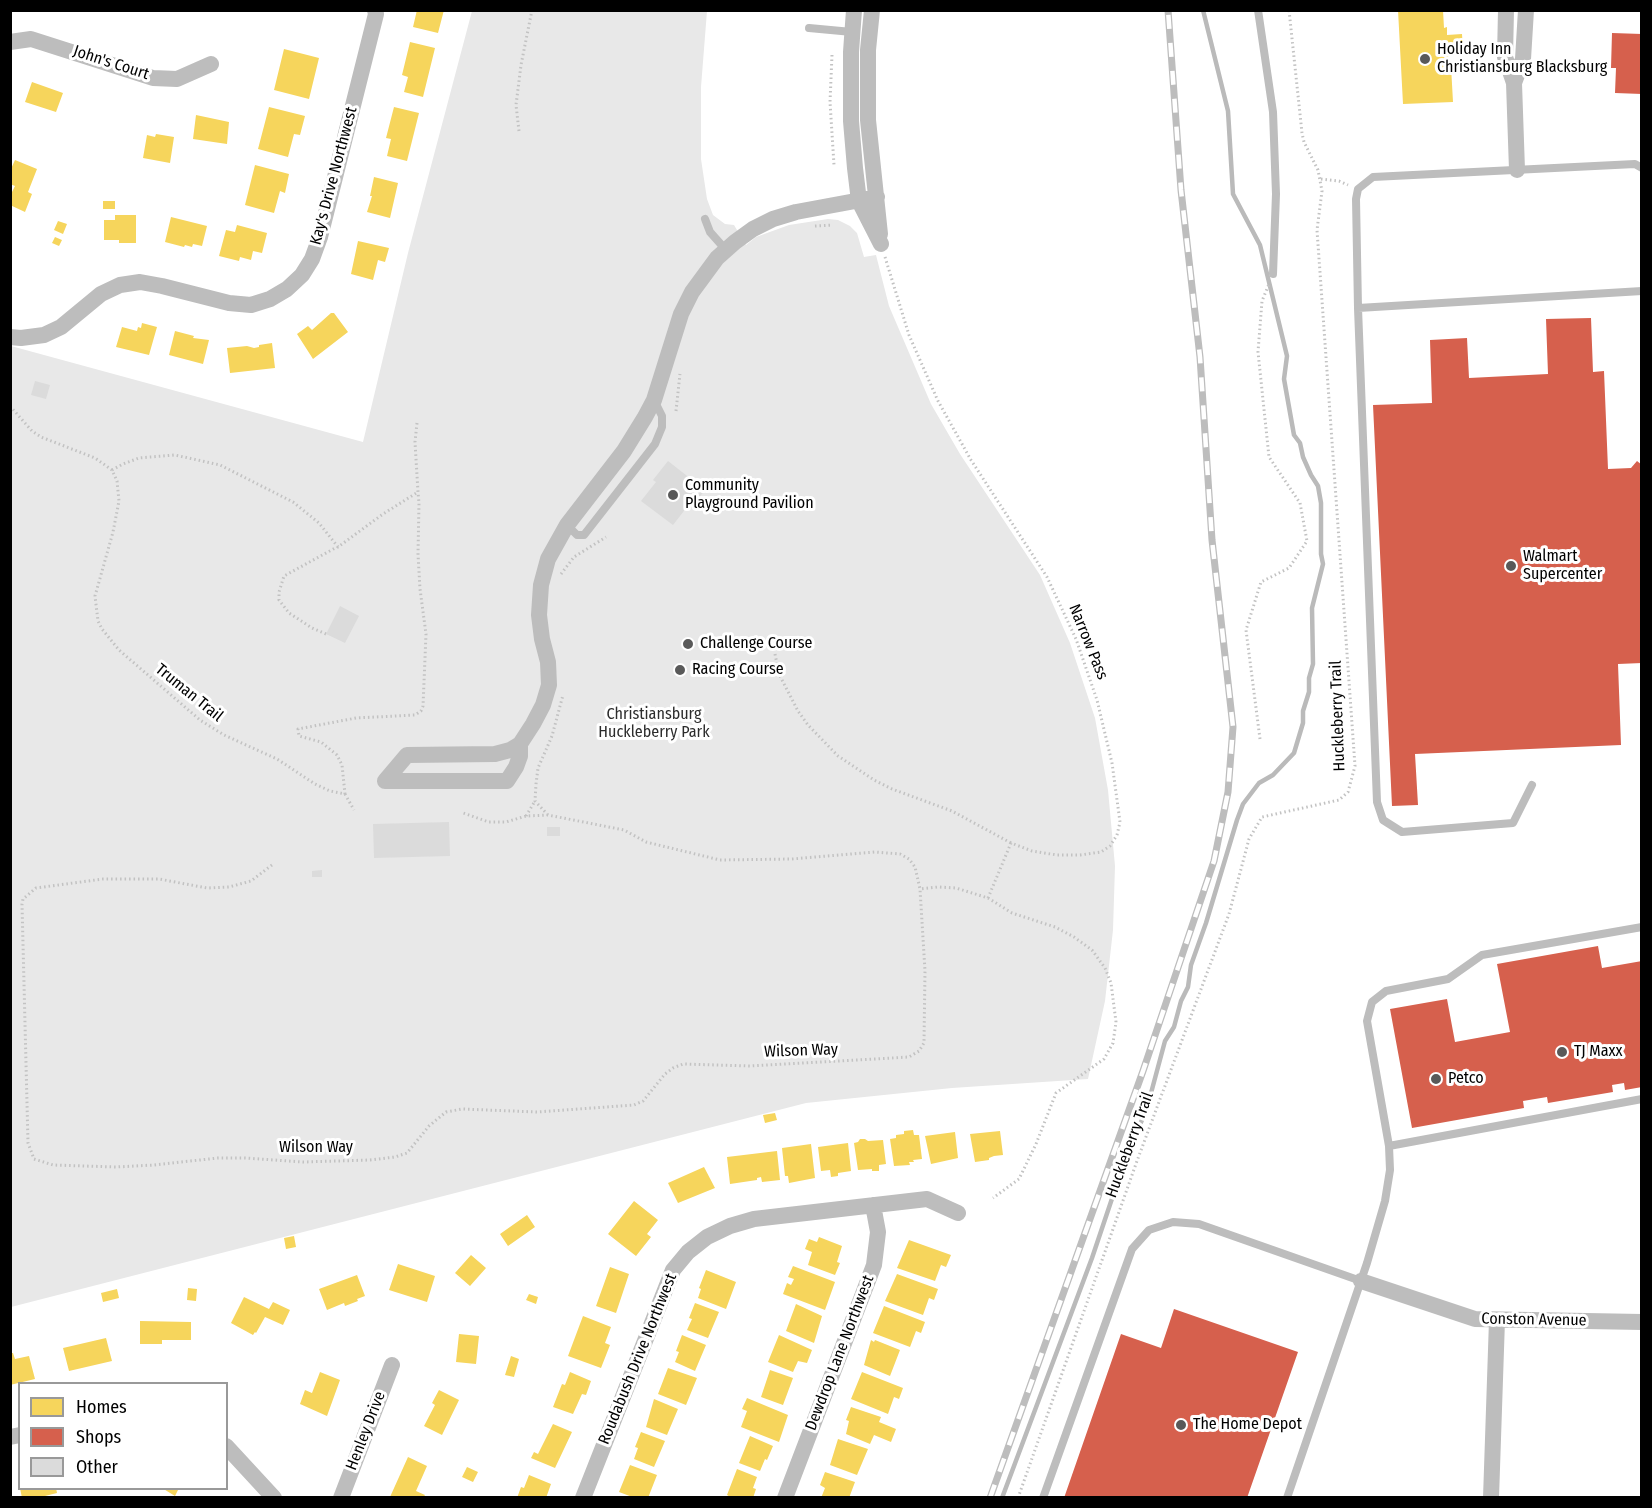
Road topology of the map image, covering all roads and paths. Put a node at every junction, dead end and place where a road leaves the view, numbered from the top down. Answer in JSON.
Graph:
{"nodes":[{"id":1,"x":375,"y":10,"type":"edge"},
{"id":2,"x":532,"y":10,"type":"edge"},
{"id":3,"x":854,"y":10,"type":"edge"},
{"id":4,"x":872,"y":10,"type":"edge"},
{"id":5,"x":1258,"y":10,"type":"edge"},
{"id":6,"x":1289,"y":10,"type":"edge"},
{"id":7,"x":1506,"y":10,"type":"edge"},
{"id":8,"x":1527,"y":10,"type":"edge"},
{"id":9,"x":808,"y":28,"type":"dead end"},
{"id":10,"x":852,"y":33,"type":"junction"},
{"id":11,"x":10,"y":42,"type":"edge"},
{"id":12,"x":832,"y":55,"type":"dead end"},
{"id":13,"x":211,"y":64,"type":"dead end"},
{"id":14,"x":1514,"y":83,"type":"junction"},
{"id":15,"x":519,"y":131,"type":"dead end"},
{"id":16,"x":834,"y":165,"type":"dead end"},
{"id":17,"x":1641,"y":168,"type":"edge"},
{"id":18,"x":1517,"y":170,"type":"junction"},
{"id":19,"x":1321,"y":179,"type":"junction"},
{"id":20,"x":1339,"y":181,"type":"dead end"},
{"id":21,"x":877,"y":197,"type":"junction"},
{"id":22,"x":859,"y":201,"type":"junction"},
{"id":23,"x":705,"y":219,"type":"dead end"},
{"id":24,"x":833,"y":225,"type":"dead end"},
{"id":25,"x":810,"y":226,"type":"dead end"},
{"id":26,"x":726,"y":250,"type":"junction"},
{"id":27,"x":884,"y":253,"type":"dead end"},
{"id":28,"x":1273,"y":274,"type":"joint"},
{"id":29,"x":1641,"y":291,"type":"edge"},
{"id":30,"x":1358,"y":308,"type":"junction"},
{"id":31,"x":10,"y":337,"type":"edge"},
{"id":32,"x":680,"y":369,"type":"dead end"},
{"id":33,"x":10,"y":406,"type":"edge"},
{"id":34,"x":676,"y":411,"type":"dead end"},
{"id":35,"x":417,"y":423,"type":"dead end"},
{"id":36,"x":112,"y":470,"type":"junction"},
{"id":37,"x":418,"y":492,"type":"junction"},
{"id":38,"x":606,"y":537,"type":"dead end"},
{"id":39,"x":338,"y":547,"type":"junction"},
{"id":40,"x":561,"y":574,"type":"dead end"},
{"id":41,"x":326,"y":634,"type":"dead end"},
{"id":42,"x":775,"y":654,"type":"dead end"},
{"id":43,"x":1260,"y":739,"type":"dead end"},
{"id":44,"x":520,"y":744,"type":"junction"},
{"id":45,"x":1532,"y":785,"type":"dead end"},
{"id":46,"x":345,"y":794,"type":"junction"},
{"id":47,"x":535,"y":801,"type":"dead end"},
{"id":48,"x":354,"y":810,"type":"dead end"},
{"id":49,"x":463,"y":813,"type":"dead end"},
{"id":50,"x":526,"y":816,"type":"junction"},
{"id":51,"x":1011,"y":843,"type":"junction"},
{"id":52,"x":272,"y":865,"type":"dead end"},
{"id":53,"x":920,"y":889,"type":"junction"},
{"id":54,"x":988,"y":898,"type":"junction"},
{"id":55,"x":1641,"y":927,"type":"edge"},
{"id":56,"x":1641,"y":1099,"type":"edge"},
{"id":57,"x":1389,"y":1146,"type":"junction"},
{"id":58,"x":993,"y":1198,"type":"dead end"},
{"id":59,"x":873,"y":1205,"type":"junction"},
{"id":60,"x":958,"y":1213,"type":"dead end"},
{"id":61,"x":1361,"y":1281,"type":"junction"},
{"id":62,"x":1497,"y":1320,"type":"junction"},
{"id":63,"x":1641,"y":1322,"type":"edge"},
{"id":64,"x":392,"y":1365,"type":"dead end"},
{"id":65,"x":228,"y":1448,"type":"edge"},
{"id":66,"x":274,"y":1497,"type":"edge"},
{"id":67,"x":341,"y":1497,"type":"edge"},
{"id":68,"x":583,"y":1497,"type":"edge"},
{"id":69,"x":785,"y":1497,"type":"edge"},
{"id":70,"x":1018,"y":1497,"type":"edge"},
{"id":71,"x":1043,"y":1497,"type":"edge"},
{"id":72,"x":1287,"y":1497,"type":"edge"},
{"id":73,"x":1491,"y":1497,"type":"edge"}],
"edges":[{"from":1,"to":31,"type":"street","name":"Kay's Drive Northwest"},
{"from":2,"to":15,"type":"path"},
{"from":3,"to":10,"type":"street"},
{"from":4,"to":21,"type":"street"},
{"from":5,"to":28,"type":"lane"},
{"from":6,"to":19,"type":"path","name":"Huckleberry Trail"},
{"from":7,"to":14,"type":"street"},
{"from":8,"to":14,"type":"street"},
{"from":9,"to":10,"type":"lane"},
{"from":10,"to":22,"type":"street"},
{"from":11,"to":13,"type":"street","name":"John's Court"},
{"from":12,"to":16,"type":"path"},
{"from":14,"to":18,"type":"street"},
{"from":17,"to":18,"type":"lane"},
{"from":18,"to":30,"type":"lane"},
{"from":19,"to":20,"type":"path"},
{"from":19,"to":70,"type":"path","name":"Huckleberry Trail"},
{"from":21,"to":22,"type":"street"},
{"from":21,"to":22,"type":"street"},
{"from":22,"to":26,"type":"street"},
{"from":23,"to":26,"type":"lane"},
{"from":24,"to":25,"type":"path"},
{"from":26,"to":44,"type":"street"},
{"from":27,"to":51,"type":"path","name":"Narrow Pass"},
{"from":28,"to":43,"type":"path"},
{"from":29,"to":30,"type":"lane"},
{"from":30,"to":45,"type":"lane"},
{"from":32,"to":34,"type":"path"},
{"from":33,"to":36,"type":"path"},
{"from":35,"to":37,"type":"path"},
{"from":36,"to":39,"type":"path"},
{"from":36,"to":46,"type":"path","name":"Truman Trail"},
{"from":37,"to":39,"type":"path"},
{"from":37,"to":46,"type":"path"},
{"from":38,"to":40,"type":"path"},
{"from":39,"to":41,"type":"path"},
{"from":42,"to":51,"type":"path"},
{"from":44,"to":44,"type":"street"},
{"from":46,"to":48,"type":"path"},
{"from":47,"to":50,"type":"path"},
{"from":49,"to":50,"type":"path"},
{"from":50,"to":53,"type":"path"},
{"from":51,"to":54,"type":"path"},
{"from":52,"to":53,"type":"path","name":"Wilson Way"},
{"from":53,"to":54,"type":"path"},
{"from":54,"to":58,"type":"path"},
{"from":55,"to":57,"type":"lane"},
{"from":56,"to":57,"type":"lane"},
{"from":57,"to":61,"type":"lane"},
{"from":59,"to":60,"type":"street","name":"Roudabush Drive Northwest"},
{"from":59,"to":68,"type":"street","name":"Roudabush Drive Northwest"},
{"from":59,"to":69,"type":"street","name":"Dewdrop Lane Northwest"},
{"from":61,"to":62,"type":"street","name":"Conston Avenue"},
{"from":61,"to":71,"type":"lane"},
{"from":61,"to":72,"type":"lane"},
{"from":62,"to":63,"type":"street","name":"Conston Avenue"},
{"from":62,"to":73,"type":"street"},
{"from":64,"to":67,"type":"street","name":"Henley Drive"},
{"from":65,"to":66,"type":"street"}]}
